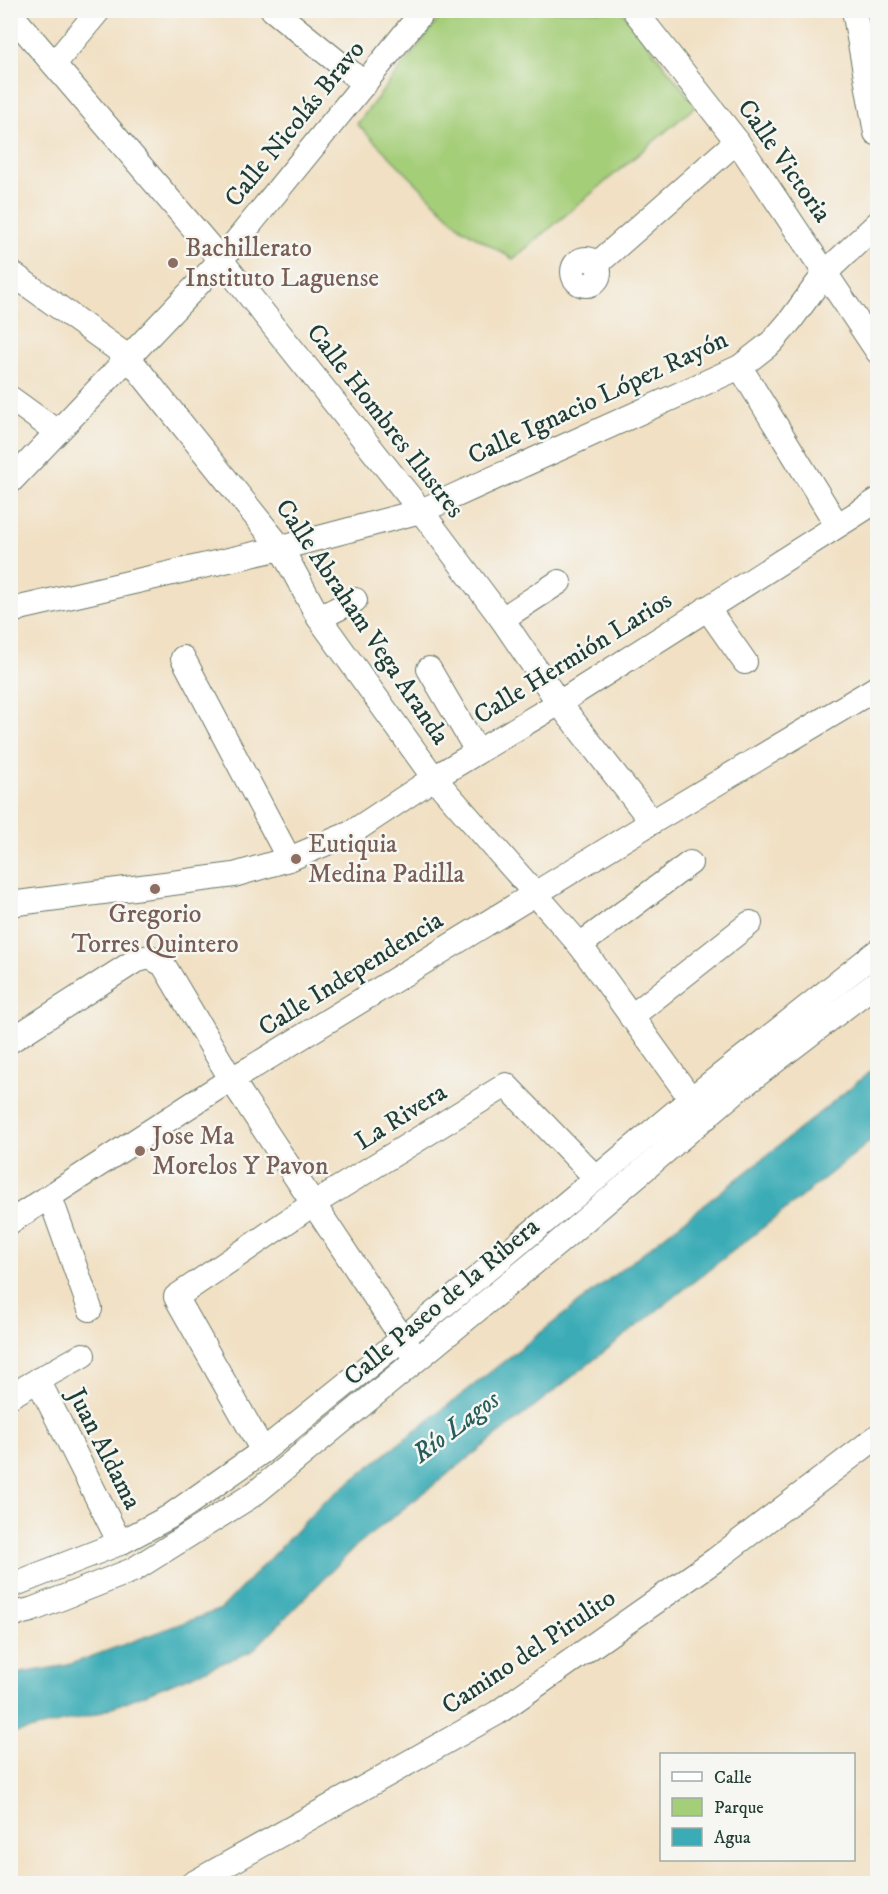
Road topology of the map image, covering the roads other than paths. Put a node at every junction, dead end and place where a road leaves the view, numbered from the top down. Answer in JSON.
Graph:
{"nodes":[{"id":1,"x":99,"y":10,"type":"edge"},
{"id":2,"x":273,"y":10,"type":"edge"},
{"id":3,"x":424,"y":10,"type":"edge"},
{"id":4,"x":634,"y":10,"type":"edge"},
{"id":5,"x":854,"y":10,"type":"edge"},
{"id":6,"x":10,"y":13,"type":"edge"},
{"id":7,"x":54,"y":64,"type":"junction"},
{"id":8,"x":365,"y":84,"type":"junction"},
{"id":9,"x":876,"y":133,"type":"edge"},
{"id":10,"x":737,"y":141,"type":"junction"},
{"id":11,"x":878,"y":224,"type":"edge"},
{"id":12,"x":221,"y":260,"type":"junction"},
{"id":13,"x":597,"y":264,"type":"dead end"},
{"id":14,"x":10,"y":272,"type":"edge"},
{"id":15,"x":826,"y":272,"type":"junction"},
{"id":16,"x":878,"y":352,"type":"edge"},
{"id":17,"x":128,"y":357,"type":"junction"},
{"id":18,"x":740,"y":367,"type":"junction"},
{"id":19,"x":10,"y":398,"type":"edge"},
{"id":20,"x":57,"y":432,"type":"junction"},
{"id":21,"x":10,"y":482,"type":"edge"},
{"id":22,"x":878,"y":500,"type":"edge"},
{"id":23,"x":421,"y":511,"type":"junction"},
{"id":24,"x":837,"y":525,"type":"junction"},
{"id":25,"x":281,"y":548,"type":"junction"},
{"id":26,"x":559,"y":582,"type":"dead end"},
{"id":27,"x":355,"y":600,"type":"dead end"},
{"id":28,"x":706,"y":608,"type":"junction"},
{"id":29,"x":10,"y":612,"type":"edge"},
{"id":30,"x":319,"y":618,"type":"junction"},
{"id":31,"x":502,"y":619,"type":"junction"},
{"id":32,"x":183,"y":658,"type":"dead end"},
{"id":33,"x":745,"y":662,"type":"dead end"},
{"id":34,"x":429,"y":669,"type":"dead end"},
{"id":35,"x":878,"y":687,"type":"edge"},
{"id":36,"x":560,"y":703,"type":"junction"},
{"id":37,"x":477,"y":752,"type":"junction"},
{"id":38,"x":434,"y":778,"type":"junction"},
{"id":39,"x":652,"y":822,"type":"junction"},
{"id":40,"x":289,"y":859,"type":"junction"},
{"id":41,"x":690,"y":863,"type":"dead end"},
{"id":42,"x":537,"y":894,"type":"junction"},
{"id":43,"x":10,"y":904,"type":"edge"},
{"id":44,"x":750,"y":923,"type":"dead end"},
{"id":45,"x":580,"y":945,"type":"junction"},
{"id":46,"x":878,"y":951,"type":"edge"},
{"id":47,"x":878,"y":982,"type":"edge"},
{"id":48,"x":632,"y":1017,"type":"junction"},
{"id":49,"x":10,"y":1041,"type":"edge"},
{"id":50,"x":231,"y":1079,"type":"junction"},
{"id":51,"x":699,"y":1108,"type":"junction"},
{"id":52,"x":596,"y":1178,"type":"junction"},
{"id":53,"x":50,"y":1197,"type":"junction"},
{"id":54,"x":313,"y":1204,"type":"junction"},
{"id":55,"x":10,"y":1222,"type":"edge"},
{"id":56,"x":90,"y":1309,"type":"dead end"},
{"id":57,"x":401,"y":1339,"type":"junction"},
{"id":58,"x":83,"y":1355,"type":"dead end"},
{"id":59,"x":417,"y":1360,"type":"junction"},
{"id":60,"x":38,"y":1380,"type":"junction"},
{"id":61,"x":10,"y":1396,"type":"edge"},
{"id":62,"x":878,"y":1436,"type":"edge"},
{"id":63,"x":262,"y":1451,"type":"junction"},
{"id":64,"x":120,"y":1543,"type":"junction"},
{"id":65,"x":10,"y":1586,"type":"edge"},
{"id":66,"x":10,"y":1615,"type":"edge"},
{"id":67,"x":192,"y":1884,"type":"edge"}],
"edges":[{"from":1,"to":7,"type":"street"},
{"from":2,"to":8,"type":"street"},
{"from":3,"to":8,"type":"street","name":"Calle Nicolás Bravo"},
{"from":4,"to":10,"type":"street","name":"Calle Victoria"},
{"from":5,"to":9,"type":"street"},
{"from":6,"to":7,"type":"street","name":"Calle Hombres Ilustres"},
{"from":7,"to":12,"type":"street","name":"Calle Hombres Ilustres"},
{"from":8,"to":12,"type":"street","name":"Calle Nicolás Bravo"},
{"from":10,"to":13,"type":"street"},
{"from":10,"to":15,"type":"street","name":"Calle Victoria"},
{"from":11,"to":15,"type":"street","name":"Calle Ignacio López Rayón"},
{"from":12,"to":17,"type":"street","name":"Calle Nicolás Bravo"},
{"from":12,"to":23,"type":"street","name":"Calle Hombres Ilustres"},
{"from":14,"to":17,"type":"street","name":"Calle Abraham Vega Aranda"},
{"from":15,"to":16,"type":"street","name":"Calle Victoria"},
{"from":15,"to":18,"type":"street","name":"Calle Ignacio López Rayón"},
{"from":17,"to":20,"type":"street","name":"Calle Nicolás Bravo"},
{"from":17,"to":25,"type":"street","name":"Calle Abraham Vega Aranda"},
{"from":18,"to":23,"type":"street","name":"Calle Ignacio López Rayón"},
{"from":18,"to":24,"type":"street"},
{"from":19,"to":20,"type":"street"},
{"from":20,"to":21,"type":"street","name":"Calle Nicolás Bravo"},
{"from":22,"to":24,"type":"street","name":"Calle Hermión Larios"},
{"from":23,"to":25,"type":"street","name":"Calle Ignacio López Rayón"},
{"from":23,"to":31,"type":"street","name":"Calle Hombres Ilustres"},
{"from":24,"to":28,"type":"street","name":"Calle Hermión Larios"},
{"from":25,"to":29,"type":"street","name":"Calle Ignacio López Rayón"},
{"from":25,"to":30,"type":"street","name":"Calle Abraham Vega Aranda"},
{"from":26,"to":31,"type":"street"},
{"from":27,"to":30,"type":"street"},
{"from":28,"to":33,"type":"street"},
{"from":28,"to":36,"type":"street","name":"Calle Hermión Larios"},
{"from":30,"to":38,"type":"street","name":"Calle Abraham Vega Aranda"},
{"from":31,"to":36,"type":"street","name":"Calle Hombres Ilustres"},
{"from":32,"to":40,"type":"street"},
{"from":34,"to":37,"type":"street"},
{"from":35,"to":39,"type":"street","name":"Calle Independencia"},
{"from":36,"to":37,"type":"street","name":"Calle Hermión Larios"},
{"from":36,"to":39,"type":"street","name":"Calle Hombres Ilustres"},
{"from":37,"to":38,"type":"street","name":"Calle Hermión Larios"},
{"from":38,"to":40,"type":"street","name":"Calle Hermión Larios"},
{"from":38,"to":42,"type":"street","name":"Calle Abraham Vega Aranda"},
{"from":39,"to":42,"type":"street","name":"Calle Independencia"},
{"from":40,"to":43,"type":"street","name":"Calle Hermión Larios"},
{"from":41,"to":45,"type":"street"},
{"from":42,"to":45,"type":"street","name":"Calle Abraham Vega Aranda"},
{"from":42,"to":50,"type":"street","name":"Calle Independencia"},
{"from":44,"to":48,"type":"street"},
{"from":45,"to":48,"type":"street","name":"Calle Abraham Vega Aranda"},
{"from":46,"to":51,"type":"street","name":"Calle Paseo de la Ribera"},
{"from":47,"to":51,"type":"street","name":"Calle Paseo de la Ribera"},
{"from":48,"to":51,"type":"street","name":"Calle Abraham Vega Aranda"},
{"from":49,"to":50,"type":"street"},
{"from":50,"to":53,"type":"street","name":"Calle Independencia"},
{"from":50,"to":54,"type":"street"},
{"from":51,"to":52,"type":"street","name":"Calle Paseo de la Ribera"},
{"from":51,"to":59,"type":"street","name":"Calle Paseo de la Ribera"},
{"from":52,"to":54,"type":"street","name":"La Rivera"},
{"from":52,"to":57,"type":"street","name":"Calle Paseo de la Ribera"},
{"from":53,"to":55,"type":"street","name":"Calle Independencia"},
{"from":53,"to":56,"type":"street"},
{"from":54,"to":57,"type":"street"},
{"from":54,"to":63,"type":"street","name":"La Rivera"},
{"from":57,"to":59,"type":"street"},
{"from":57,"to":63,"type":"street","name":"Calle Paseo de la Ribera"},
{"from":58,"to":60,"type":"street"},
{"from":59,"to":66,"type":"street","name":"Calle Paseo de la Ribera"},
{"from":60,"to":61,"type":"street"},
{"from":60,"to":64,"type":"street","name":"Juan Aldama"},
{"from":62,"to":67,"type":"street","name":"Camino del Pirulito"},
{"from":63,"to":64,"type":"street","name":"Calle Paseo de la Ribera"},
{"from":64,"to":65,"type":"street","name":"Calle Paseo de la Ribera"}]}
